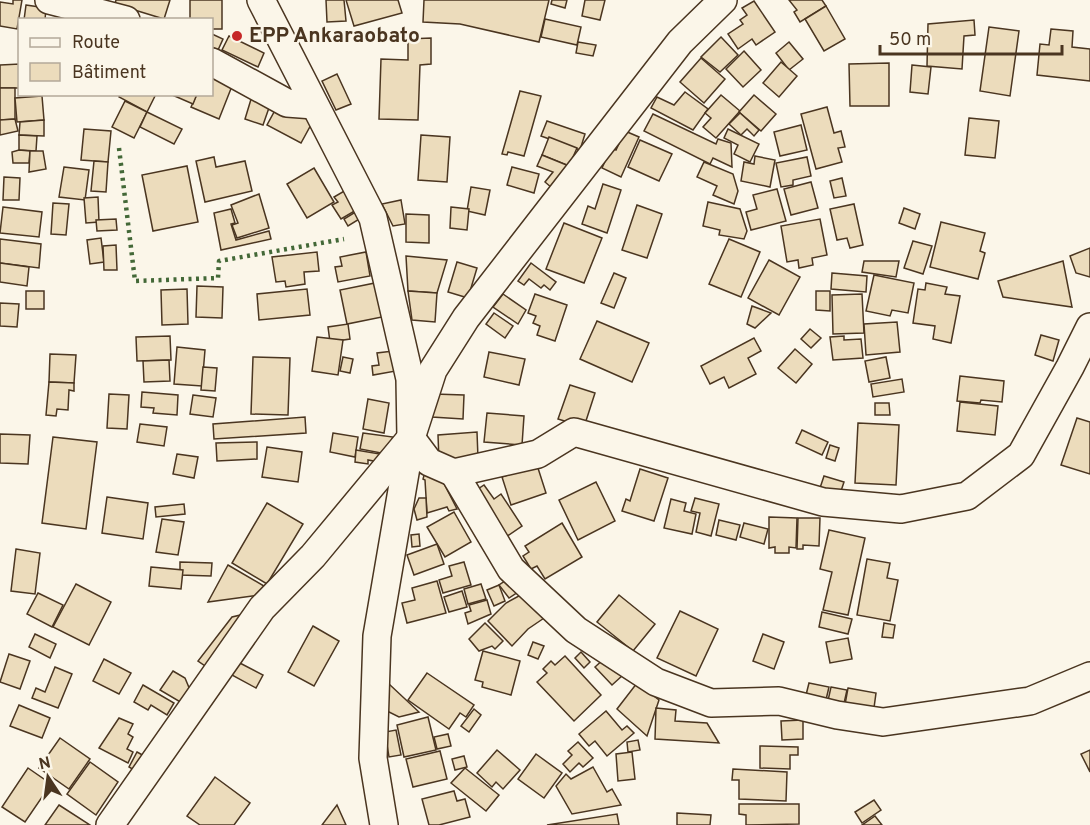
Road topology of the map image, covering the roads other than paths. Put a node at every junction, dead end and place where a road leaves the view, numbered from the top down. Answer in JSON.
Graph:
{"nodes":[{"id":1,"x":49,"y":0,"type":"edge"},
{"id":2,"x":261,"y":0,"type":"edge"},
{"id":3,"x":723,"y":0,"type":"edge"},
{"id":4,"x":118,"y":18,"type":"edge"},
{"id":5,"x":213,"y":63,"type":"edge"},
{"id":6,"x":314,"y":105,"type":"junction"},
{"id":7,"x":1090,"y":327,"type":"edge"},
{"id":8,"x":411,"y":438,"type":"junction"},
{"id":9,"x":454,"y":473,"type":"junction"},
{"id":10,"x":1090,"y":676,"type":"edge"},
{"id":11,"x":110,"y":825,"type":"edge"},
{"id":12,"x":384,"y":825,"type":"edge"}],
"edges":[{"from":1,"to":4,"type":"street"},
{"from":2,"to":6,"type":"street"},
{"from":3,"to":8,"type":"street"},
{"from":5,"to":6,"type":"street"},
{"from":6,"to":8,"type":"street"},
{"from":7,"to":9,"type":"street"},
{"from":8,"to":9,"type":"street"},
{"from":8,"to":11,"type":"street"},
{"from":8,"to":12,"type":"street"},
{"from":9,"to":10,"type":"street"}]}
